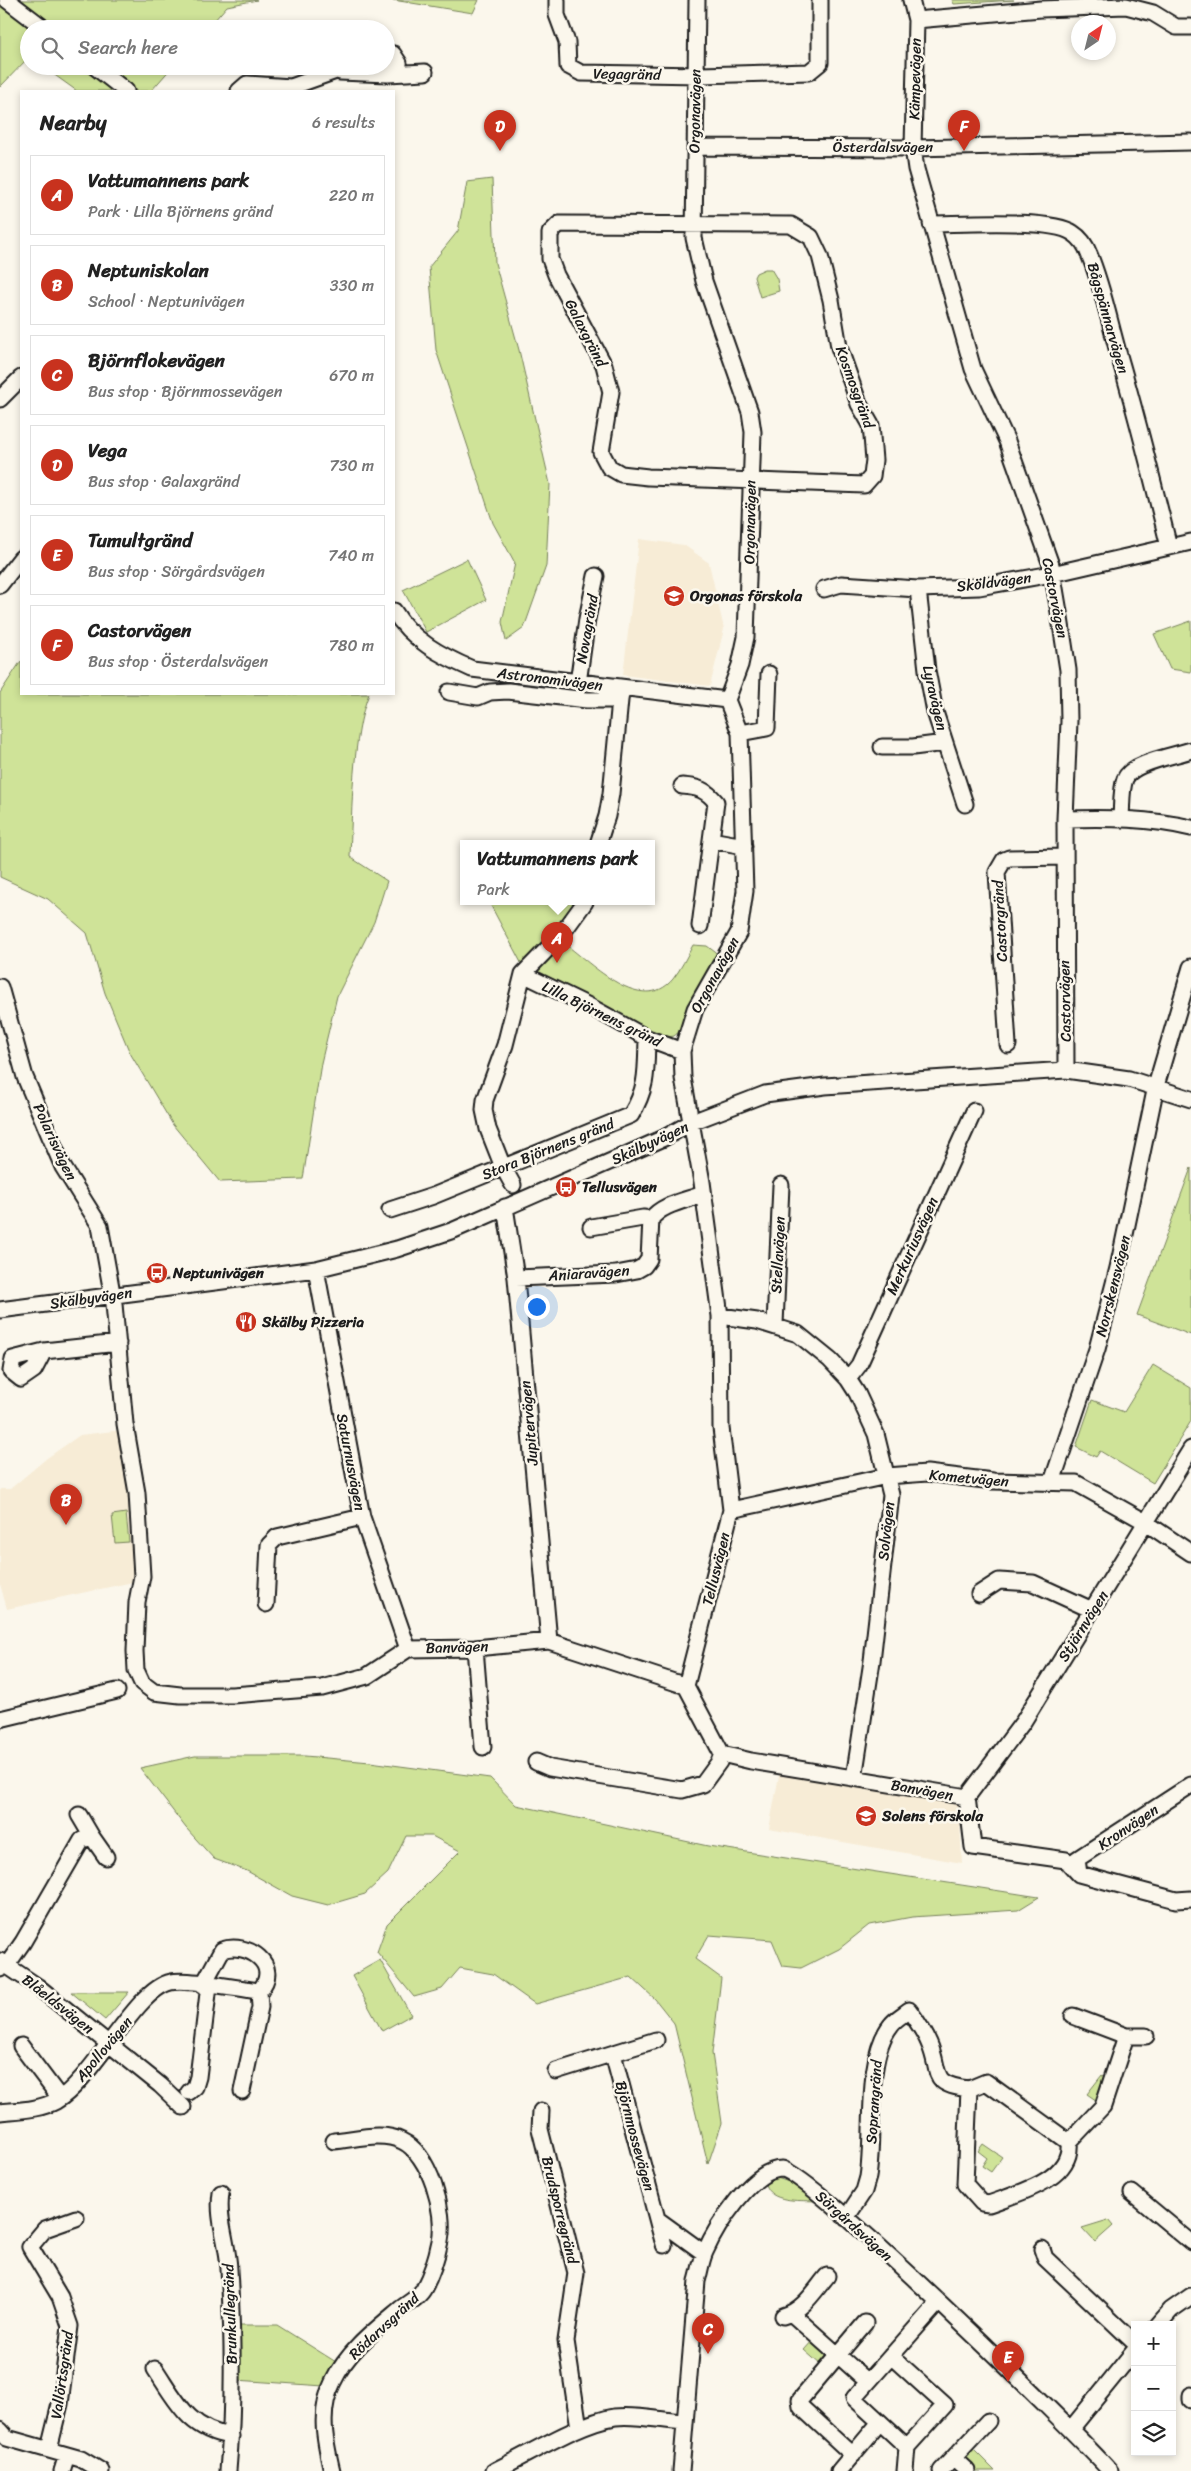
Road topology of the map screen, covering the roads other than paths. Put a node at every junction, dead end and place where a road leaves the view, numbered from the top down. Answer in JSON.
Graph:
{"nodes":[{"id":1,"x":7,"y":0,"type":"edge"},
{"id":2,"x":557,"y":0,"type":"edge"},
{"id":3,"x":697,"y":0,"type":"edge"},
{"id":4,"x":820,"y":0,"type":"edge"},
{"id":5,"x":911,"y":0,"type":"edge"},
{"id":6,"x":33,"y":20,"type":"edge"},
{"id":7,"x":916,"y":20,"type":"junction"},
{"id":8,"x":1191,"y":27,"type":"edge"},
{"id":9,"x":395,"y":57,"type":"edge"},
{"id":10,"x":395,"y":67,"type":"edge"},
{"id":11,"x":425,"y":72,"type":"dead end"},
{"id":12,"x":395,"y":74,"type":"edge"},
{"id":13,"x":106,"y":75,"type":"edge"},
{"id":14,"x":327,"y":75,"type":"edge"},
{"id":15,"x":696,"y":75,"type":"junction"},
{"id":16,"x":125,"y":90,"type":"edge"},
{"id":17,"x":240,"y":90,"type":"edge"},
{"id":18,"x":1191,"y":142,"type":"edge"},
{"id":19,"x":695,"y":147,"type":"junction"},
{"id":20,"x":913,"y":148,"type":"junction"},
{"id":21,"x":930,"y":224,"type":"junction"},
{"id":22,"x":694,"y":225,"type":"junction"},
{"id":23,"x":20,"y":379,"type":"edge"},
{"id":24,"x":0,"y":399,"type":"edge"},
{"id":25,"x":751,"y":480,"type":"junction"},
{"id":26,"x":1191,"y":542,"type":"edge"},
{"id":27,"x":1169,"y":547,"type":"junction"},
{"id":28,"x":20,"y":559,"type":"edge"},
{"id":29,"x":1052,"y":574,"type":"junction"},
{"id":30,"x":596,"y":576,"type":"dead end"},
{"id":31,"x":0,"y":585,"type":"edge"},
{"id":32,"x":824,"y":589,"type":"dead end"},
{"id":33,"x":918,"y":589,"type":"junction"},
{"id":34,"x":395,"y":613,"type":"edge"},
{"id":35,"x":770,"y":674,"type":"dead end"},
{"id":36,"x":578,"y":683,"type":"junction"},
{"id":37,"x":449,"y":692,"type":"dead end"},
{"id":38,"x":621,"y":694,"type":"junction"},
{"id":39,"x":727,"y":700,"type":"junction"},
{"id":40,"x":740,"y":733,"type":"junction"},
{"id":41,"x":945,"y":743,"type":"junction"},
{"id":42,"x":882,"y":747,"type":"dead end"},
{"id":43,"x":1191,"y":750,"type":"edge"},
{"id":44,"x":682,"y":786,"type":"dead end"},
{"id":45,"x":965,"y":804,"type":"dead end"},
{"id":46,"x":1121,"y":817,"type":"junction"},
{"id":47,"x":1065,"y":819,"type":"junction"},
{"id":48,"x":1191,"y":828,"type":"edge"},
{"id":49,"x":599,"y":840,"type":"edge"},
{"id":50,"x":711,"y":840,"type":"junction"},
{"id":51,"x":744,"y":846,"type":"junction"},
{"id":52,"x":1065,"y":858,"type":"junction"},
{"id":53,"x":583,"y":905,"type":"edge"},
{"id":54,"x":700,"y":926,"type":"dead end"},
{"id":55,"x":1191,"y":967,"type":"edge"},
{"id":56,"x":523,"y":974,"type":"junction"},
{"id":57,"x":0,"y":987,"type":"edge"},
{"id":58,"x":647,"y":1038,"type":"junction"},
{"id":59,"x":1008,"y":1045,"type":"dead end"},
{"id":60,"x":682,"y":1051,"type":"junction"},
{"id":61,"x":1066,"y":1070,"type":"junction"},
{"id":62,"x":1156,"y":1086,"type":"junction"},
{"id":63,"x":1191,"y":1100,"type":"edge"},
{"id":64,"x":974,"y":1111,"type":"dead end"},
{"id":65,"x":692,"y":1122,"type":"junction"},
{"id":66,"x":503,"y":1167,"type":"junction"},
{"id":67,"x":513,"y":1185,"type":"dead end"},
{"id":68,"x":781,"y":1185,"type":"dead end"},
{"id":69,"x":702,"y":1194,"type":"junction"},
{"id":70,"x":505,"y":1207,"type":"junction"},
{"id":71,"x":390,"y":1210,"type":"dead end"},
{"id":72,"x":651,"y":1219,"type":"junction"},
{"id":73,"x":592,"y":1227,"type":"dead end"},
{"id":74,"x":316,"y":1269,"type":"junction"},
{"id":75,"x":516,"y":1278,"type":"junction"},
{"id":76,"x":112,"y":1294,"type":"junction"},
{"id":77,"x":0,"y":1310,"type":"edge"},
{"id":78,"x":720,"y":1316,"type":"junction"},
{"id":79,"x":775,"y":1325,"type":"junction"},
{"id":80,"x":118,"y":1344,"type":"junction"},
{"id":81,"x":44,"y":1351,"type":"dead end"},
{"id":82,"x":848,"y":1379,"type":"junction"},
{"id":83,"x":1189,"y":1456,"type":"edge"},
{"id":84,"x":888,"y":1476,"type":"junction"},
{"id":85,"x":1052,"y":1482,"type":"junction"},
{"id":86,"x":731,"y":1510,"type":"junction"},
{"id":87,"x":362,"y":1517,"type":"junction"},
{"id":88,"x":1147,"y":1524,"type":"junction"},
{"id":89,"x":1191,"y":1553,"type":"edge"},
{"id":90,"x":978,"y":1594,"type":"dead end"},
{"id":91,"x":266,"y":1604,"type":"dead end"},
{"id":92,"x":1092,"y":1610,"type":"junction"},
{"id":93,"x":549,"y":1641,"type":"junction"},
{"id":94,"x":475,"y":1648,"type":"junction"},
{"id":95,"x":408,"y":1649,"type":"junction"},
{"id":96,"x":686,"y":1686,"type":"junction"},
{"id":97,"x":117,"y":1691,"type":"dead end"},
{"id":98,"x":0,"y":1719,"type":"edge"},
{"id":99,"x":483,"y":1747,"type":"dead end"},
{"id":100,"x":722,"y":1754,"type":"junction"},
{"id":101,"x":536,"y":1762,"type":"dead end"},
{"id":102,"x":854,"y":1778,"type":"junction"},
{"id":103,"x":1191,"y":1785,"type":"edge"},
{"id":104,"x":967,"y":1797,"type":"junction"},
{"id":105,"x":79,"y":1815,"type":"dead end"},
{"id":106,"x":92,"y":1837,"type":"junction"},
{"id":107,"x":106,"y":1857,"type":"dead end"},
{"id":108,"x":1079,"y":1874,"type":"junction"},
{"id":109,"x":1191,"y":1899,"type":"edge"},
{"id":110,"x":2,"y":1965,"type":"edge"},
{"id":111,"x":206,"y":1985,"type":"junction"},
{"id":112,"x":258,"y":1991,"type":"junction"},
{"id":113,"x":1073,"y":2016,"type":"dead end"},
{"id":114,"x":1126,"y":2036,"type":"junction"},
{"id":115,"x":1146,"y":2036,"type":"dead end"},
{"id":116,"x":656,"y":2040,"type":"dead end"},
{"id":117,"x":109,"y":2044,"type":"junction"},
{"id":118,"x":21,"y":2046,"type":"dead end"},
{"id":119,"x":613,"y":2054,"type":"junction"},
{"id":120,"x":556,"y":2071,"type":"dead end"},
{"id":121,"x":969,"y":2089,"type":"junction"},
{"id":122,"x":242,"y":2091,"type":"dead end"},
{"id":123,"x":189,"y":2092,"type":"dead end"},
{"id":124,"x":60,"y":2098,"type":"junction"},
{"id":125,"x":183,"y":2107,"type":"dead end"},
{"id":126,"x":541,"y":2111,"type":"dead end"},
{"id":127,"x":0,"y":2112,"type":"edge"},
{"id":128,"x":334,"y":2141,"type":"dead end"},
{"id":129,"x":1069,"y":2142,"type":"junction"},
{"id":130,"x":221,"y":2193,"type":"dead end"},
{"id":131,"x":1132,"y":2193,"type":"dead end"},
{"id":132,"x":76,"y":2218,"type":"dead end"},
{"id":133,"x":846,"y":2218,"type":"junction"},
{"id":134,"x":657,"y":2219,"type":"junction"},
{"id":135,"x":1191,"y":2242,"type":"edge"},
{"id":136,"x":664,"y":2246,"type":"dead end"},
{"id":137,"x":1042,"y":2250,"type":"dead end"},
{"id":138,"x":704,"y":2253,"type":"junction"},
{"id":139,"x":827,"y":2276,"type":"dead end"},
{"id":140,"x":1191,"y":2296,"type":"edge"},
{"id":141,"x":938,"y":2303,"type":"junction"},
{"id":142,"x":1161,"y":2321,"type":"edge"},
{"id":143,"x":864,"y":2323,"type":"dead end"},
{"id":144,"x":1131,"y":2339,"type":"edge"},
{"id":145,"x":838,"y":2355,"type":"junction"},
{"id":146,"x":1131,"y":2355,"type":"edge"},
{"id":147,"x":892,"y":2356,"type":"junction"},
{"id":148,"x":155,"y":2369,"type":"dead end"},
{"id":149,"x":868,"y":2382,"type":"junction"},
{"id":150,"x":1191,"y":2395,"type":"edge"},
{"id":151,"x":1191,"y":2400,"type":"edge"},
{"id":152,"x":988,"y":2421,"type":"dead end"},
{"id":153,"x":684,"y":2422,"type":"junction"},
{"id":154,"x":880,"y":2422,"type":"junction"},
{"id":155,"x":579,"y":2428,"type":"junction"},
{"id":156,"x":1071,"y":2429,"type":"junction"},
{"id":157,"x":0,"y":2430,"type":"edge"},
{"id":158,"x":231,"y":2436,"type":"junction"},
{"id":159,"x":907,"y":2447,"type":"junction"},
{"id":160,"x":49,"y":2449,"type":"junction"},
{"id":161,"x":853,"y":2454,"type":"junction"},
{"id":162,"x":67,"y":2455,"type":"junction"},
{"id":163,"x":954,"y":2458,"type":"junction"},
{"id":164,"x":841,"y":2470,"type":"edge"},
{"id":165,"x":62,"y":2471,"type":"edge"},
{"id":166,"x":101,"y":2471,"type":"edge"},
{"id":167,"x":228,"y":2471,"type":"edge"},
{"id":168,"x":332,"y":2471,"type":"edge"},
{"id":169,"x":494,"y":2471,"type":"edge"},
{"id":170,"x":681,"y":2471,"type":"edge"},
{"id":171,"x":905,"y":2471,"type":"edge"},
{"id":172,"x":941,"y":2471,"type":"edge"},
{"id":173,"x":966,"y":2471,"type":"edge"},
{"id":174,"x":1110,"y":2471,"type":"edge"}],
"edges":[{"from":1,"to":6,"type":"street"},
{"from":2,"to":15,"type":"street","name":"Vegagränd"},
{"from":3,"to":15,"type":"street","name":"Orgonavägen"},
{"from":4,"to":15,"type":"street"},
{"from":5,"to":7,"type":"street"},
{"from":7,"to":8,"type":"street","name":"Kämpevägen"},
{"from":7,"to":20,"type":"street","name":"Kämpevägen"},
{"from":9,"to":10,"type":"street"},
{"from":11,"to":12,"type":"street"},
{"from":13,"to":16,"type":"street"},
{"from":14,"to":17,"type":"street"},
{"from":15,"to":19,"type":"street","name":"Orgonavägen"},
{"from":18,"to":20,"type":"street","name":"Österdalsvägen"},
{"from":19,"to":20,"type":"street","name":"Österdalsvägen"},
{"from":19,"to":22,"type":"street","name":"Orgonavägen"},
{"from":20,"to":21,"type":"street","name":"Castorvägen"},
{"from":21,"to":27,"type":"street","name":"Bågspännarvägen"},
{"from":21,"to":29,"type":"street","name":"Castorvägen"},
{"from":22,"to":25,"type":"street","name":"Orgonavägen"},
{"from":22,"to":25,"type":"street","name":"Kosmosgränd"},
{"from":22,"to":25,"type":"street","name":"Galaxgränd"},
{"from":23,"to":24,"type":"street"},
{"from":25,"to":39,"type":"street","name":"Orgonavägen"},
{"from":26,"to":27,"type":"street","name":"Sköldvägen"},
{"from":27,"to":29,"type":"street","name":"Sköldvägen"},
{"from":28,"to":31,"type":"street"},
{"from":29,"to":33,"type":"street","name":"Sköldvägen"},
{"from":29,"to":47,"type":"street","name":"Castorvägen"},
{"from":30,"to":36,"type":"street","name":"Novagränd"},
{"from":32,"to":33,"type":"street","name":"Sköldvägen"},
{"from":33,"to":41,"type":"street","name":"Lyravägen"},
{"from":34,"to":36,"type":"street","name":"Astronomivägen"},
{"from":35,"to":40,"type":"street"},
{"from":36,"to":38,"type":"street","name":"Astronomivägen"},
{"from":37,"to":38,"type":"street"},
{"from":38,"to":39,"type":"street","name":"Astronomivägen"},
{"from":38,"to":49,"type":"street"},
{"from":39,"to":40,"type":"street","name":"Orgonavägen"},
{"from":40,"to":51,"type":"street","name":"Orgonavägen"},
{"from":41,"to":42,"type":"street"},
{"from":41,"to":45,"type":"street","name":"Lyravägen"},
{"from":43,"to":46,"type":"street"},
{"from":44,"to":50,"type":"street"},
{"from":46,"to":47,"type":"street"},
{"from":46,"to":48,"type":"street"},
{"from":47,"to":52,"type":"street","name":"Castorvägen"},
{"from":50,"to":51,"type":"street"},
{"from":50,"to":54,"type":"street"},
{"from":51,"to":60,"type":"street","name":"Orgonavägen"},
{"from":52,"to":59,"type":"street","name":"Castorgränd"},
{"from":52,"to":61,"type":"street","name":"Castorvägen"},
{"from":53,"to":56,"type":"street"},
{"from":55,"to":62,"type":"street","name":"Norrskensvägen"},
{"from":56,"to":58,"type":"street","name":"Lilla Björnens gränd"},
{"from":56,"to":66,"type":"street"},
{"from":57,"to":76,"type":"street","name":"Polarisvägen"},
{"from":58,"to":60,"type":"street","name":"Lilla Björnens gränd"},
{"from":58,"to":66,"type":"street","name":"Stora Björnens gränd"},
{"from":60,"to":65,"type":"street","name":"Orgonavägen"},
{"from":61,"to":62,"type":"street","name":"Skälbyvägen"},
{"from":61,"to":65,"type":"street","name":"Skälbyvägen"},
{"from":62,"to":63,"type":"street","name":"Skälbyvägen"},
{"from":62,"to":85,"type":"street","name":"Norrskensvägen"},
{"from":64,"to":82,"type":"street","name":"Merkuriusvägen"},
{"from":65,"to":69,"type":"street","name":"Tellusvägen"},
{"from":65,"to":70,"type":"street","name":"Skälbyvägen"},
{"from":66,"to":67,"type":"street"},
{"from":66,"to":71,"type":"street","name":"Stora Björnens gränd"},
{"from":68,"to":79,"type":"street","name":"Stellavägen"},
{"from":69,"to":72,"type":"street"},
{"from":69,"to":78,"type":"street","name":"Tellusvägen"},
{"from":70,"to":74,"type":"street","name":"Skälbyvägen"},
{"from":70,"to":75,"type":"street","name":"Jupitervägen"},
{"from":72,"to":73,"type":"street"},
{"from":72,"to":75,"type":"street","name":"Aniaravägen"},
{"from":74,"to":76,"type":"street","name":"Skälbyvägen"},
{"from":74,"to":87,"type":"street","name":"Saturnusvägen"},
{"from":75,"to":93,"type":"street","name":"Jupitervägen"},
{"from":76,"to":77,"type":"street","name":"Skälbyvägen"},
{"from":76,"to":80,"type":"street"},
{"from":78,"to":79,"type":"street","name":"Solvägen"},
{"from":78,"to":86,"type":"street","name":"Tellusvägen"},
{"from":79,"to":82,"type":"street","name":"Solvägen"},
{"from":80,"to":81,"type":"street"},
{"from":80,"to":95,"type":"street","name":"Banvägen"},
{"from":82,"to":84,"type":"street","name":"Solvägen"},
{"from":83,"to":88,"type":"street","name":"Stjärnvägen"},
{"from":84,"to":85,"type":"street","name":"Kometvägen"},
{"from":84,"to":86,"type":"street","name":"Kometvägen"},
{"from":84,"to":102,"type":"street","name":"Solvägen"},
{"from":85,"to":88,"type":"street","name":"Kometvägen"},
{"from":86,"to":96,"type":"street","name":"Tellusvägen"},
{"from":87,"to":91,"type":"street"},
{"from":87,"to":95,"type":"street","name":"Saturnusvägen"},
{"from":88,"to":89,"type":"street","name":"Kometvägen"},
{"from":88,"to":92,"type":"street","name":"Stjärnvägen"},
{"from":90,"to":92,"type":"street"},
{"from":92,"to":104,"type":"street","name":"Stjärnvägen"},
{"from":93,"to":94,"type":"street","name":"Banvägen"},
{"from":93,"to":96,"type":"street","name":"Banvägen"},
{"from":94,"to":95,"type":"street","name":"Banvägen"},
{"from":94,"to":99,"type":"street"},
{"from":96,"to":100,"type":"street"},
{"from":97,"to":98,"type":"street"},
{"from":100,"to":101,"type":"street"},
{"from":100,"to":102,"type":"street","name":"Banvägen"},
{"from":102,"to":104,"type":"street","name":"Banvägen"},
{"from":103,"to":108,"type":"street","name":"Kronvägen"},
{"from":104,"to":108,"type":"street","name":"Banvägen"},
{"from":105,"to":106,"type":"street"},
{"from":106,"to":107,"type":"street"},
{"from":106,"to":110,"type":"street"},
{"from":108,"to":109,"type":"street","name":"Banvägen"},
{"from":110,"to":117,"type":"street","name":"Blåeldsvägen"},
{"from":111,"to":112,"type":"street","name":"Apollovägen"},
{"from":111,"to":112,"type":"street"},
{"from":111,"to":117,"type":"street","name":"Apollovägen"},
{"from":111,"to":123,"type":"street"},
{"from":112,"to":122,"type":"street"},
{"from":113,"to":114,"type":"street"},
{"from":114,"to":115,"type":"street"},
{"from":114,"to":129,"type":"street"},
{"from":116,"to":119,"type":"street"},
{"from":117,"to":124,"type":"street","name":"Apollovägen"},
{"from":117,"to":125,"type":"street","name":"Blåeldsvägen"},
{"from":118,"to":124,"type":"street"},
{"from":119,"to":120,"type":"street"},
{"from":119,"to":134,"type":"street","name":"Björnmossevägen"},
{"from":121,"to":129,"type":"street","name":"Soprangränd"},
{"from":121,"to":129,"type":"street"},
{"from":121,"to":133,"type":"street","name":"Soprangränd"},
{"from":124,"to":127,"type":"street","name":"Apollovägen"},
{"from":126,"to":155,"type":"street","name":"Brudsporregränd"},
{"from":128,"to":168,"type":"street","name":"Rödarvsgränd"},
{"from":130,"to":158,"type":"street","name":"Brunkullegränd"},
{"from":131,"to":135,"type":"street"},
{"from":132,"to":160,"type":"street","name":"Vallörtsgränd"},
{"from":133,"to":138,"type":"street","name":"Sörgårdsvägen"},
{"from":133,"to":141,"type":"street","name":"Sörgårdsvägen"},
{"from":134,"to":136,"type":"street","name":"Björnmossevägen"},
{"from":134,"to":138,"type":"street"},
{"from":137,"to":144,"type":"street"},
{"from":138,"to":153,"type":"street"},
{"from":139,"to":145,"type":"street"},
{"from":140,"to":142,"type":"street"},
{"from":141,"to":147,"type":"street"},
{"from":141,"to":156,"type":"street","name":"Sörgårdsvägen"},
{"from":143,"to":145,"type":"street"},
{"from":145,"to":149,"type":"street"},
{"from":145,"to":161,"type":"street"},
{"from":146,"to":156,"type":"street"},
{"from":147,"to":149,"type":"street"},
{"from":147,"to":159,"type":"street"},
{"from":148,"to":158,"type":"street"},
{"from":149,"to":154,"type":"street"},
{"from":150,"to":151,"type":"street"},
{"from":152,"to":163,"type":"street"},
{"from":153,"to":155,"type":"street"},
{"from":153,"to":170,"type":"street"},
{"from":154,"to":159,"type":"street"},
{"from":154,"to":161,"type":"street"},
{"from":155,"to":169,"type":"street"},
{"from":156,"to":174,"type":"street","name":"Sörgårdsvägen"},
{"from":157,"to":160,"type":"street"},
{"from":158,"to":167,"type":"street","name":"Brunkullegränd"},
{"from":159,"to":171,"type":"street"},
{"from":160,"to":162,"type":"street"},
{"from":161,"to":164,"type":"street"},
{"from":162,"to":165,"type":"street"},
{"from":162,"to":166,"type":"street"},
{"from":163,"to":172,"type":"street"},
{"from":163,"to":173,"type":"street"}]}
